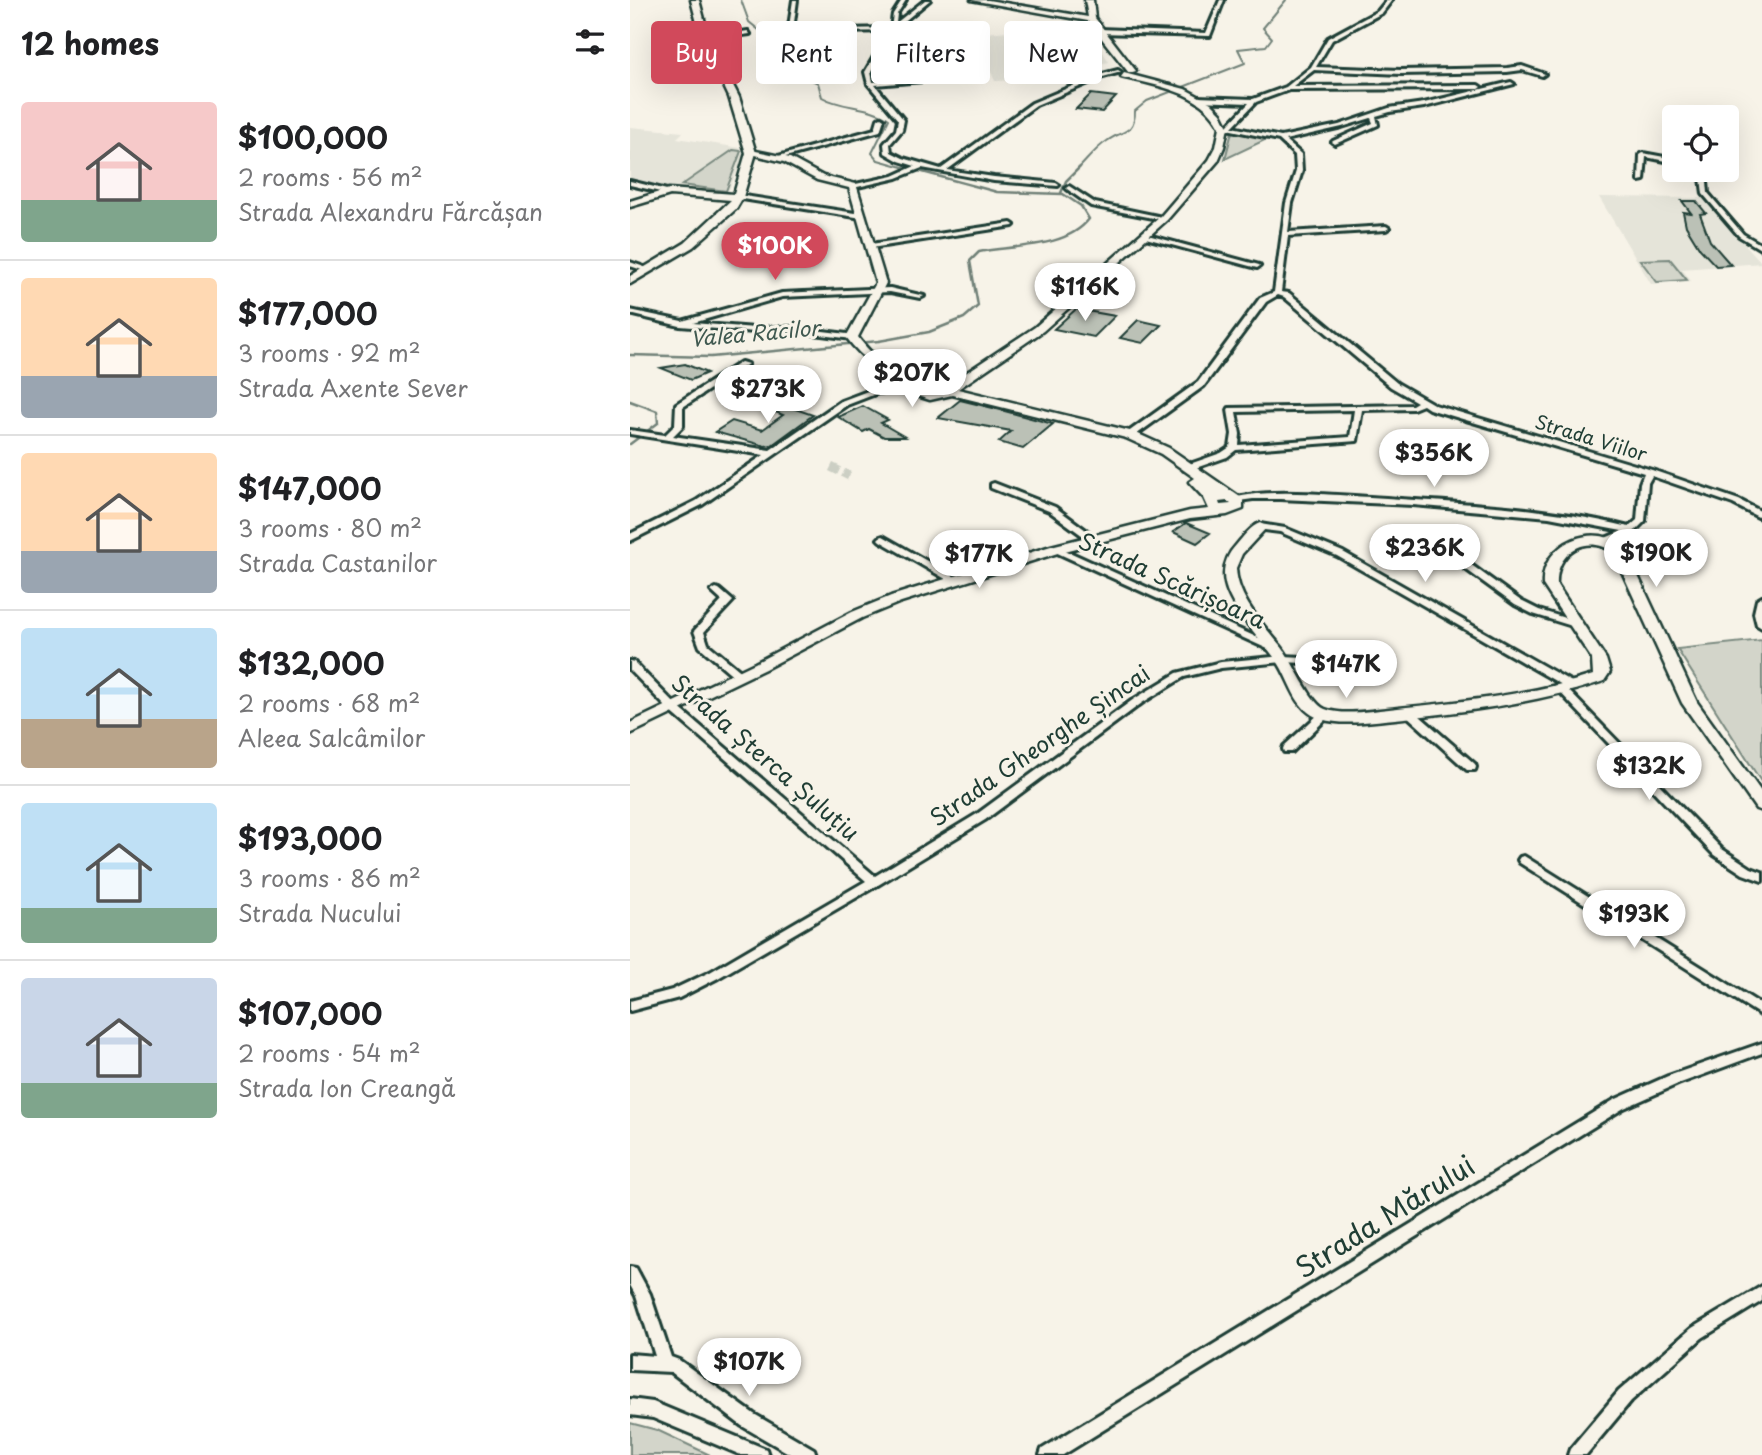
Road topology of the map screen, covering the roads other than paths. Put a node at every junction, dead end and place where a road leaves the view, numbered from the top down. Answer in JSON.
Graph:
{"nodes":[{"id":1,"x":695,"y":0,"type":"edge"},
{"id":2,"x":795,"y":0,"type":"edge"},
{"id":3,"x":904,"y":0,"type":"edge"},
{"id":4,"x":929,"y":0,"type":"edge"},
{"id":5,"x":975,"y":0,"type":"edge"},
{"id":6,"x":1089,"y":0,"type":"edge"},
{"id":7,"x":1222,"y":0,"type":"edge"},
{"id":8,"x":1390,"y":0,"type":"edge"},
{"id":9,"x":895,"y":14,"type":"junction"},
{"id":10,"x":909,"y":15,"type":"junction"},
{"id":11,"x":701,"y":21,"type":"edge"},
{"id":12,"x":894,"y":21,"type":"edge"},
{"id":13,"x":902,"y":21,"type":"edge"},
{"id":14,"x":1076,"y":21,"type":"edge"},
{"id":15,"x":1091,"y":21,"type":"edge"},
{"id":16,"x":1102,"y":26,"type":"edge"},
{"id":17,"x":871,"y":30,"type":"edge"},
{"id":18,"x":748,"y":33,"type":"dead end"},
{"id":19,"x":742,"y":34,"type":"edge"},
{"id":20,"x":1102,"y":38,"type":"edge"},
{"id":21,"x":871,"y":66,"type":"edge"},
{"id":22,"x":1312,"y":68,"type":"junction"},
{"id":23,"x":1507,"y":70,"type":"junction"},
{"id":24,"x":1125,"y":72,"type":"junction"},
{"id":25,"x":1401,"y":72,"type":"junction"},
{"id":26,"x":1542,"y":74,"type":"dead end"},
{"id":27,"x":728,"y":84,"type":"edge"},
{"id":28,"x":871,"y":84,"type":"joint"},
{"id":29,"x":1511,"y":84,"type":"dead end"},
{"id":30,"x":1446,"y":87,"type":"junction"},
{"id":31,"x":1288,"y":88,"type":"junction"},
{"id":32,"x":1409,"y":88,"type":"junction"},
{"id":33,"x":1473,"y":88,"type":"junction"},
{"id":34,"x":1453,"y":95,"type":"junction"},
{"id":35,"x":1197,"y":99,"type":"junction"},
{"id":36,"x":1254,"y":101,"type":"junction"},
{"id":37,"x":1438,"y":102,"type":"junction"},
{"id":38,"x":1373,"y":116,"type":"junction"},
{"id":39,"x":881,"y":120,"type":"dead end"},
{"id":40,"x":1226,"y":127,"type":"junction"},
{"id":41,"x":1281,"y":139,"type":"junction"},
{"id":42,"x":1335,"y":142,"type":"dead end"},
{"id":43,"x":751,"y":153,"type":"junction"},
{"id":44,"x":778,"y":157,"type":"junction"},
{"id":45,"x":1662,"y":159,"type":"edge"},
{"id":46,"x":920,"y":167,"type":"junction"},
{"id":47,"x":943,"y":170,"type":"junction"},
{"id":48,"x":1642,"y":180,"type":"dead end"},
{"id":49,"x":1704,"y":182,"type":"edge"},
{"id":50,"x":630,"y":183,"type":"edge"},
{"id":51,"x":1056,"y":185,"type":"dead end"},
{"id":52,"x":853,"y":186,"type":"junction"},
{"id":53,"x":1069,"y":188,"type":"dead end"},
{"id":54,"x":669,"y":192,"type":"junction"},
{"id":55,"x":738,"y":197,"type":"junction"},
{"id":56,"x":630,"y":204,"type":"edge"},
{"id":57,"x":862,"y":216,"type":"junction"},
{"id":58,"x":1164,"y":218,"type":"junction"},
{"id":59,"x":1011,"y":225,"type":"dead end"},
{"id":60,"x":1386,"y":228,"type":"dead end"},
{"id":61,"x":1285,"y":234,"type":"junction"},
{"id":62,"x":1144,"y":236,"type":"junction"},
{"id":63,"x":870,"y":246,"type":"junction"},
{"id":64,"x":1762,"y":248,"type":"edge"},
{"id":65,"x":630,"y":264,"type":"edge"},
{"id":66,"x":1257,"y":266,"type":"dead end"},
{"id":67,"x":648,"y":270,"type":"junction"},
{"id":68,"x":630,"y":281,"type":"edge"},
{"id":69,"x":878,"y":290,"type":"junction"},
{"id":70,"x":1277,"y":293,"type":"junction"},
{"id":71,"x":920,"y":296,"type":"dead end"},
{"id":72,"x":630,"y":312,"type":"edge"},
{"id":73,"x":704,"y":321,"type":"junction"},
{"id":74,"x":855,"y":341,"type":"junction"},
{"id":75,"x":992,"y":361,"type":"junction"},
{"id":76,"x":744,"y":364,"type":"dead end"},
{"id":77,"x":922,"y":382,"type":"junction"},
{"id":78,"x":952,"y":389,"type":"junction"},
{"id":79,"x":1423,"y":402,"type":"junction"},
{"id":80,"x":1359,"y":407,"type":"junction"},
{"id":81,"x":634,"y":433,"type":"edge"},
{"id":82,"x":1130,"y":435,"type":"junction"},
{"id":83,"x":664,"y":437,"type":"junction"},
{"id":84,"x":1234,"y":448,"type":"junction"},
{"id":85,"x":769,"y":453,"type":"junction"},
{"id":86,"x":1187,"y":468,"type":"junction"},
{"id":87,"x":1649,"y":472,"type":"junction"},
{"id":88,"x":994,"y":486,"type":"dead end"},
{"id":89,"x":1227,"y":504,"type":"junction"},
{"id":90,"x":1762,"y":516,"type":"edge"},
{"id":91,"x":1260,"y":527,"type":"junction"},
{"id":92,"x":1631,"y":530,"type":"junction"},
{"id":93,"x":630,"y":538,"type":"edge"},
{"id":94,"x":883,"y":539,"type":"dead end"},
{"id":95,"x":1093,"y":540,"type":"junction"},
{"id":96,"x":1606,"y":541,"type":"junction"},
{"id":97,"x":1387,"y":547,"type":"dead end"},
{"id":98,"x":1056,"y":550,"type":"junction"},
{"id":99,"x":954,"y":580,"type":"junction"},
{"id":100,"x":716,"y":592,"type":"dead end"},
{"id":101,"x":1762,"y":600,"type":"edge"},
{"id":102,"x":1575,"y":624,"type":"junction"},
{"id":103,"x":1762,"y":625,"type":"edge"},
{"id":104,"x":1278,"y":653,"type":"junction"},
{"id":105,"x":630,"y":664,"type":"edge"},
{"id":106,"x":1386,"y":664,"type":"dead end"},
{"id":107,"x":740,"y":676,"type":"junction"},
{"id":108,"x":1568,"y":688,"type":"junction"},
{"id":109,"x":673,"y":708,"type":"junction"},
{"id":110,"x":1409,"y":712,"type":"junction"},
{"id":111,"x":1324,"y":715,"type":"junction"},
{"id":112,"x":630,"y":729,"type":"edge"},
{"id":113,"x":1287,"y":750,"type":"dead end"},
{"id":114,"x":1471,"y":767,"type":"dead end"},
{"id":115,"x":1762,"y":806,"type":"edge"},
{"id":116,"x":1524,"y":860,"type":"dead end"},
{"id":117,"x":1762,"y":877,"type":"edge"},
{"id":118,"x":874,"y":882,"type":"junction"},
{"id":119,"x":630,"y":1006,"type":"edge"},
{"id":120,"x":1762,"y":1012,"type":"edge"},
{"id":121,"x":1762,"y":1048,"type":"edge"},
{"id":122,"x":631,"y":1273,"type":"edge"},
{"id":123,"x":1762,"y":1293,"type":"edge"},
{"id":124,"x":630,"y":1362,"type":"edge"},
{"id":125,"x":665,"y":1364,"type":"junction"},
{"id":126,"x":630,"y":1407,"type":"edge"},
{"id":127,"x":760,"y":1455,"type":"edge"},
{"id":128,"x":808,"y":1455,"type":"edge"},
{"id":129,"x":1048,"y":1455,"type":"edge"},
{"id":130,"x":1576,"y":1455,"type":"edge"}],
"edges":[{"from":1,"to":11,"type":"main road"},
{"from":2,"to":17,"type":"street"},
{"from":3,"to":9,"type":"street"},
{"from":4,"to":10,"type":"street"},
{"from":5,"to":14,"type":"main road"},
{"from":6,"to":15,"type":"main road"},
{"from":7,"to":16,"type":"street"},
{"from":8,"to":22,"type":"street"},
{"from":9,"to":10,"type":"street"},
{"from":9,"to":12,"type":"street"},
{"from":10,"to":13,"type":"street"},
{"from":18,"to":19,"type":"street"},
{"from":20,"to":24,"type":"main road"},
{"from":21,"to":28,"type":"street"},
{"from":22,"to":25,"type":"street"},
{"from":22,"to":31,"type":"street"},
{"from":23,"to":25,"type":"street"},
{"from":23,"to":26,"type":"street"},
{"from":23,"to":33,"type":"street"},
{"from":24,"to":35,"type":"main road"},
{"from":24,"to":47,"type":"street"},
{"from":25,"to":32,"type":"street"},
{"from":27,"to":43,"type":"main road"},
{"from":28,"to":46,"type":"street"},
{"from":29,"to":37,"type":"street"},
{"from":30,"to":32,"type":"street"},
{"from":30,"to":33,"type":"street"},
{"from":30,"to":34,"type":"street"},
{"from":31,"to":32,"type":"street"},
{"from":31,"to":36,"type":"street"},
{"from":33,"to":34,"type":"street"},
{"from":34,"to":37,"type":"street"},
{"from":35,"to":36,"type":"street"},
{"from":35,"to":40,"type":"main road"},
{"from":36,"to":40,"type":"street"},
{"from":37,"to":38,"type":"street"},
{"from":38,"to":41,"type":"street"},
{"from":38,"to":42,"type":"street"},
{"from":39,"to":44,"type":"street"},
{"from":40,"to":41,"type":"street"},
{"from":40,"to":58,"type":"main road"},
{"from":41,"to":61,"type":"street"},
{"from":43,"to":44,"type":"main road"},
{"from":43,"to":55,"type":"main road"},
{"from":44,"to":52,"type":"main road"},
{"from":45,"to":48,"type":"street"},
{"from":46,"to":47,"type":"street"},
{"from":46,"to":52,"type":"street"},
{"from":47,"to":51,"type":"street"},
{"from":49,"to":64,"type":"street"},
{"from":50,"to":54,"type":"street"},
{"from":52,"to":57,"type":"main road"},
{"from":53,"to":58,"type":"street"},
{"from":54,"to":55,"type":"main road"},
{"from":54,"to":56,"type":"main road"},
{"from":55,"to":57,"type":"street"},
{"from":55,"to":67,"type":"main road"},
{"from":57,"to":63,"type":"main road"},
{"from":58,"to":62,"type":"main road"},
{"from":59,"to":63,"type":"street"},
{"from":60,"to":61,"type":"street"},
{"from":61,"to":70,"type":"street"},
{"from":62,"to":66,"type":"street"},
{"from":62,"to":75,"type":"main road"},
{"from":63,"to":69,"type":"main road"},
{"from":65,"to":67,"type":"street"},
{"from":67,"to":68,"type":"main road"},
{"from":69,"to":71,"type":"street"},
{"from":69,"to":73,"type":"street"},
{"from":69,"to":74,"type":"main road"},
{"from":70,"to":79,"type":"street","name":"Strada Viilor"},
{"from":70,"to":82,"type":"street"},
{"from":72,"to":73,"type":"street"},
{"from":73,"to":74,"type":"street"},
{"from":74,"to":77,"type":"main road"},
{"from":75,"to":77,"type":"main road"},
{"from":75,"to":78,"type":"main road"},
{"from":76,"to":83,"type":"street"},
{"from":77,"to":78,"type":"main road"},
{"from":77,"to":78,"type":"main road"},
{"from":77,"to":85,"type":"street"},
{"from":78,"to":82,"type":"main road"},
{"from":79,"to":80,"type":"street"},
{"from":79,"to":87,"type":"street","name":"Strada Viilor"},
{"from":80,"to":84,"type":"street"},
{"from":80,"to":84,"type":"street"},
{"from":81,"to":83,"type":"street"},
{"from":82,"to":86,"type":"main road"},
{"from":83,"to":85,"type":"street"},
{"from":84,"to":86,"type":"street"},
{"from":85,"to":93,"type":"street"},
{"from":86,"to":89,"type":"main road"},
{"from":87,"to":90,"type":"street","name":"Strada Viilor"},
{"from":87,"to":92,"type":"street"},
{"from":88,"to":95,"type":"street"},
{"from":89,"to":91,"type":"main road"},
{"from":89,"to":92,"type":"street"},
{"from":89,"to":95,"type":"main road"},
{"from":91,"to":104,"type":"main road"},
{"from":91,"to":108,"type":"street"},
{"from":92,"to":96,"type":"street"},
{"from":94,"to":99,"type":"street"},
{"from":95,"to":98,"type":"main road"},
{"from":96,"to":102,"type":"street"},
{"from":96,"to":115,"type":"main road"},
{"from":97,"to":102,"type":"street"},
{"from":98,"to":99,"type":"main road"},
{"from":98,"to":104,"type":"street","name":"Strada Scărișoara"},
{"from":99,"to":107,"type":"main road"},
{"from":100,"to":107,"type":"street"},
{"from":101,"to":103,"type":"street"},
{"from":102,"to":108,"type":"street"},
{"from":104,"to":106,"type":"street","name":"Strada Gheorghe Șincai"},
{"from":104,"to":111,"type":"main road"},
{"from":104,"to":118,"type":"street","name":"Strada Gheorghe Șincai"},
{"from":105,"to":109,"type":"street","name":"Strada Șterca Șuluțiu"},
{"from":107,"to":109,"type":"main road"},
{"from":108,"to":110,"type":"main road"},
{"from":108,"to":117,"type":"street"},
{"from":109,"to":112,"type":"main road"},
{"from":109,"to":118,"type":"street","name":"Strada Șterca Șuluțiu"},
{"from":110,"to":111,"type":"main road"},
{"from":110,"to":114,"type":"street"},
{"from":111,"to":113,"type":"street"},
{"from":116,"to":120,"type":"street"},
{"from":118,"to":119,"type":"street","name":"Strada Gheorghe Șincai"},
{"from":121,"to":129,"type":"street","name":"Strada Mărului"},
{"from":122,"to":125,"type":"street"},
{"from":123,"to":130,"type":"street"},
{"from":124,"to":125,"type":"street"},
{"from":125,"to":128,"type":"street"},
{"from":126,"to":127,"type":"street"}]}
